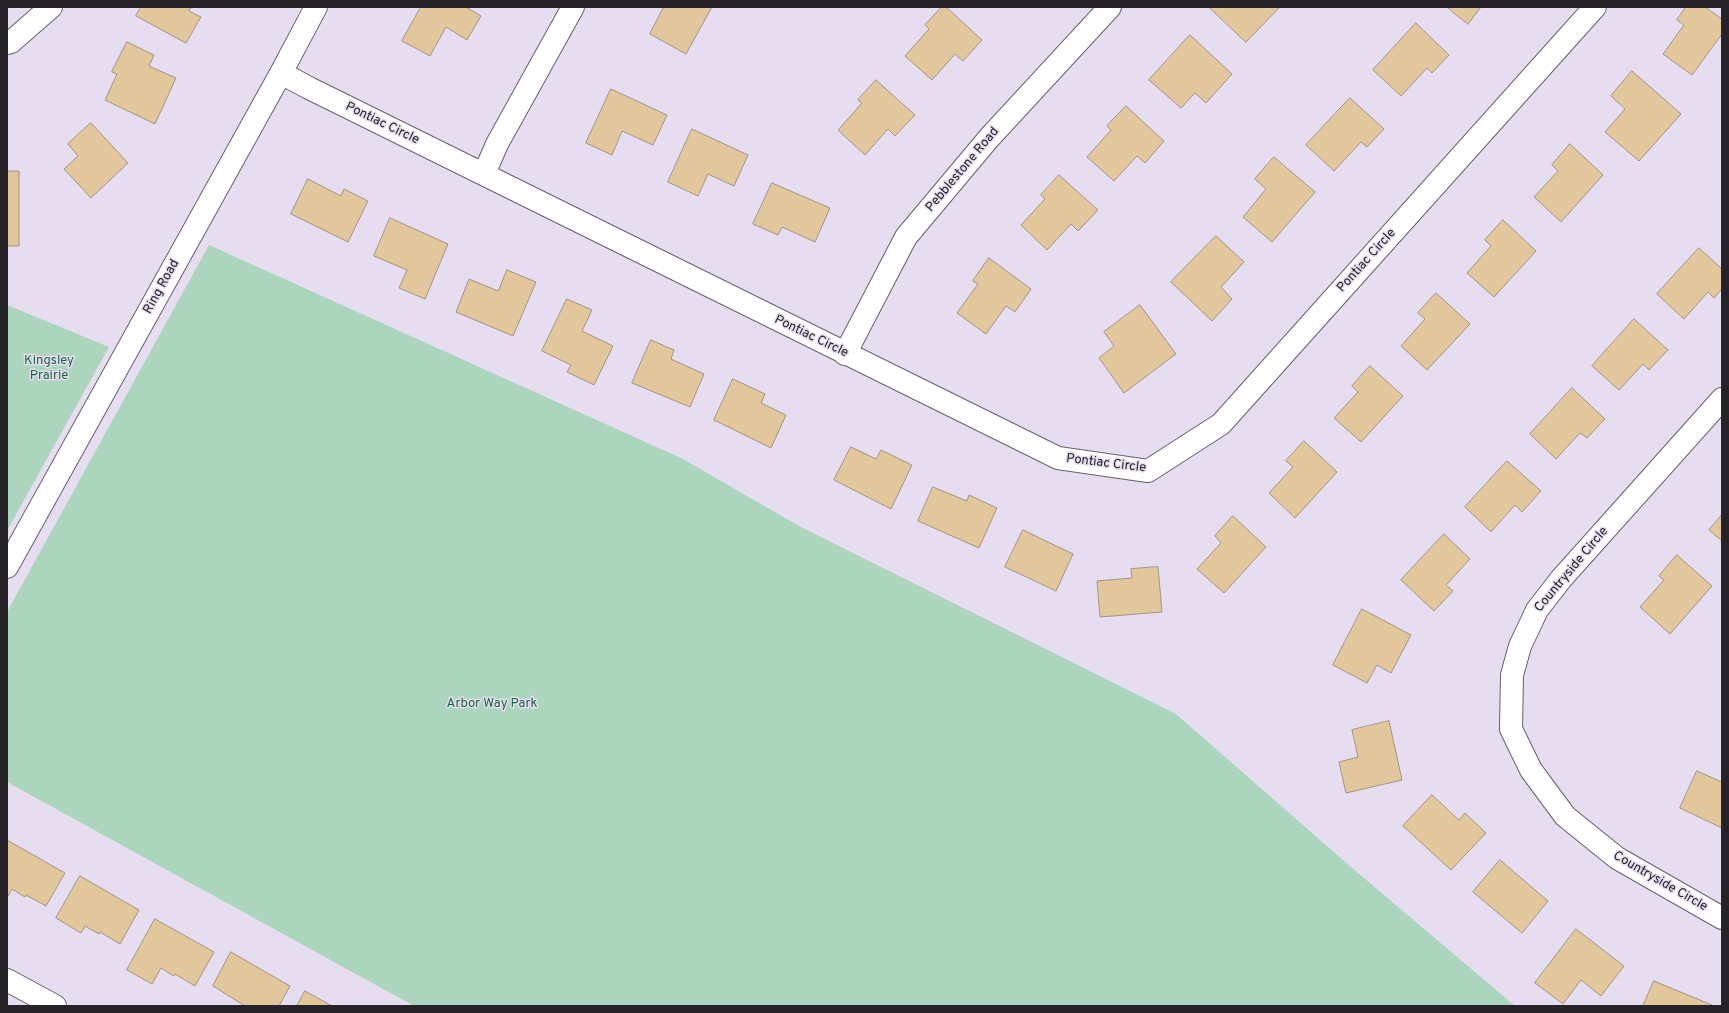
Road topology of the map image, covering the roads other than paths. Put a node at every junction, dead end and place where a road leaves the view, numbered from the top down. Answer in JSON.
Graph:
{"nodes":[{"id":1,"x":51,"y":7,"type":"edge"},
{"id":2,"x":316,"y":7,"type":"edge"},
{"id":3,"x":573,"y":7,"type":"edge"},
{"id":4,"x":1110,"y":7,"type":"edge"},
{"id":5,"x":1595,"y":7,"type":"edge"},
{"id":6,"x":7,"y":43,"type":"edge"},
{"id":7,"x":281,"y":73,"type":"junction"},
{"id":8,"x":484,"y":174,"type":"junction"},
{"id":9,"x":845,"y":354,"type":"junction"},
{"id":10,"x":1722,"y":399,"type":"edge"},
{"id":11,"x":7,"y":567,"type":"edge"},
{"id":12,"x":1722,"y":918,"type":"edge"},
{"id":13,"x":7,"y":980,"type":"edge"},
{"id":14,"x":47,"y":1004,"type":"edge"}],
"edges":[{"from":1,"to":6,"type":"street"},
{"from":2,"to":7,"type":"street","name":"Ring Road"},
{"from":3,"to":8,"type":"street"},
{"from":4,"to":9,"type":"street","name":"Pebblestone Road"},
{"from":5,"to":9,"type":"street","name":"Pontiac Circle"},
{"from":7,"to":8,"type":"street","name":"Pontiac Circle"},
{"from":7,"to":11,"type":"street","name":"Ring Road"},
{"from":8,"to":9,"type":"street","name":"Pontiac Circle"},
{"from":10,"to":12,"type":"street","name":"Countryside Circle"},
{"from":13,"to":14,"type":"street"}]}
